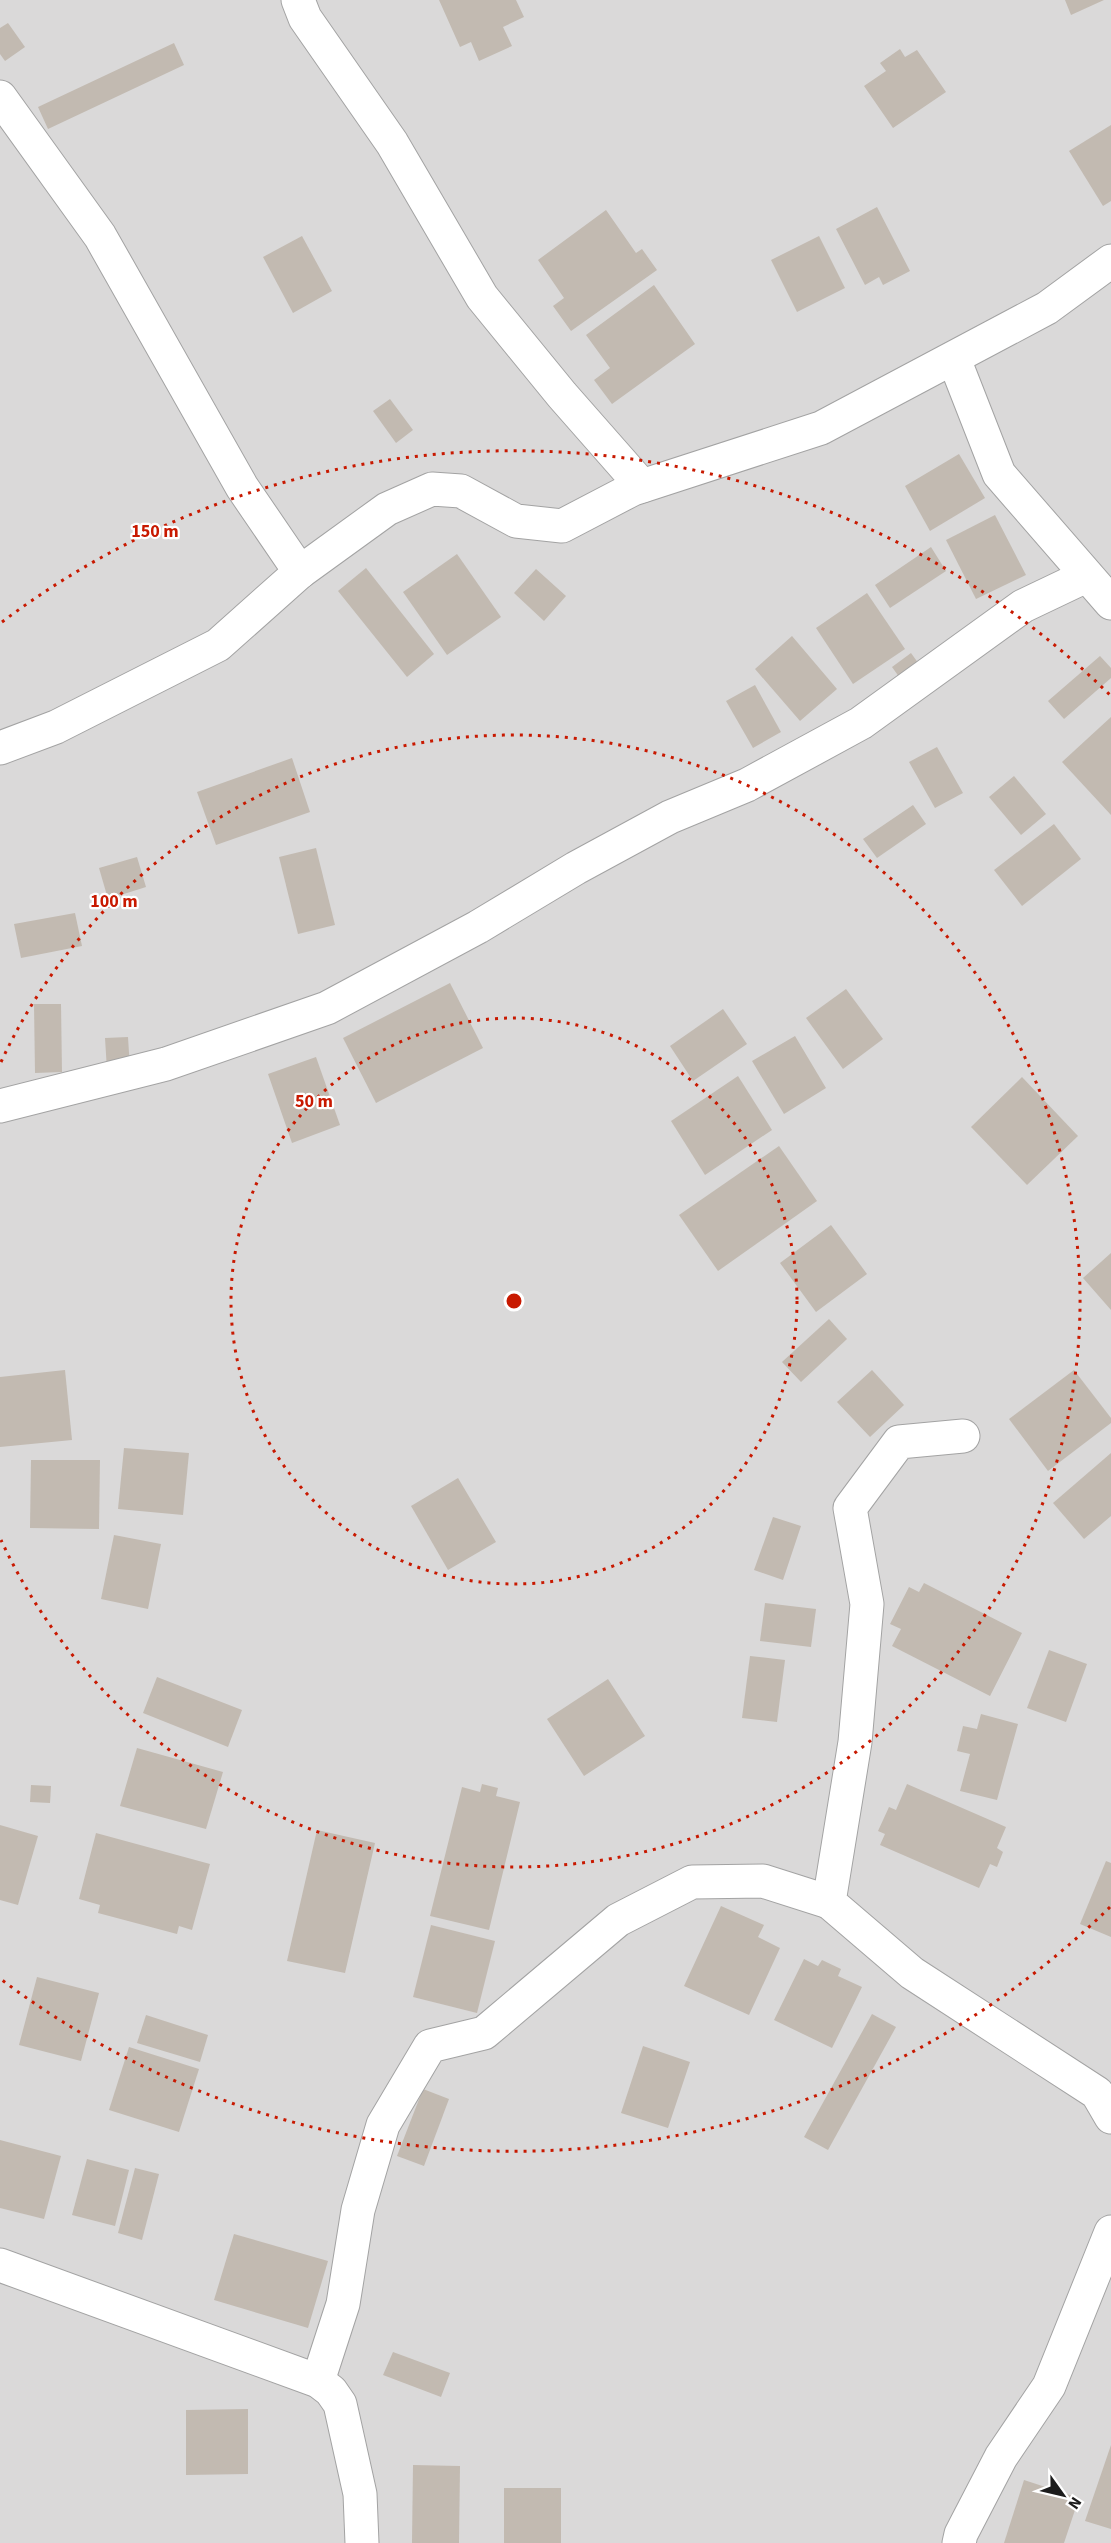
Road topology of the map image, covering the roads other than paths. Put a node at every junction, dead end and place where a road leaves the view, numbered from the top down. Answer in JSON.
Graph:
{"nodes":[{"id":1,"x":297,"y":0,"type":"edge"},
{"id":2,"x":0,"y":97,"type":"edge"},
{"id":3,"x":1111,"y":261,"type":"edge"},
{"id":4,"x":954,"y":359,"type":"junction"},
{"id":5,"x":642,"y":486,"type":"junction"},
{"id":6,"x":300,"y":572,"type":"junction"},
{"id":7,"x":1086,"y":576,"type":"junction"},
{"id":8,"x":1111,"y":603,"type":"edge"},
{"id":9,"x":0,"y":748,"type":"edge"},
{"id":10,"x":0,"y":1106,"type":"edge"},
{"id":11,"x":963,"y":1436,"type":"dead end"},
{"id":12,"x":830,"y":1902,"type":"junction"},
{"id":13,"x":1111,"y":2116,"type":"edge"},
{"id":14,"x":1111,"y":2232,"type":"edge"},
{"id":15,"x":0,"y":2265,"type":"edge"},
{"id":16,"x":318,"y":2381,"type":"junction"},
{"id":17,"x":362,"y":2543,"type":"edge"},
{"id":18,"x":959,"y":2543,"type":"edge"}],
"edges":[{"from":1,"to":5,"type":"street"},
{"from":2,"to":6,"type":"street"},
{"from":3,"to":4,"type":"street"},
{"from":4,"to":5,"type":"street"},
{"from":4,"to":7,"type":"street"},
{"from":5,"to":6,"type":"street"},
{"from":6,"to":9,"type":"street"},
{"from":7,"to":8,"type":"street"},
{"from":7,"to":10,"type":"street"},
{"from":11,"to":12,"type":"street"},
{"from":12,"to":13,"type":"street"},
{"from":12,"to":16,"type":"street"},
{"from":14,"to":18,"type":"street"},
{"from":15,"to":16,"type":"street"},
{"from":16,"to":17,"type":"street"}]}
